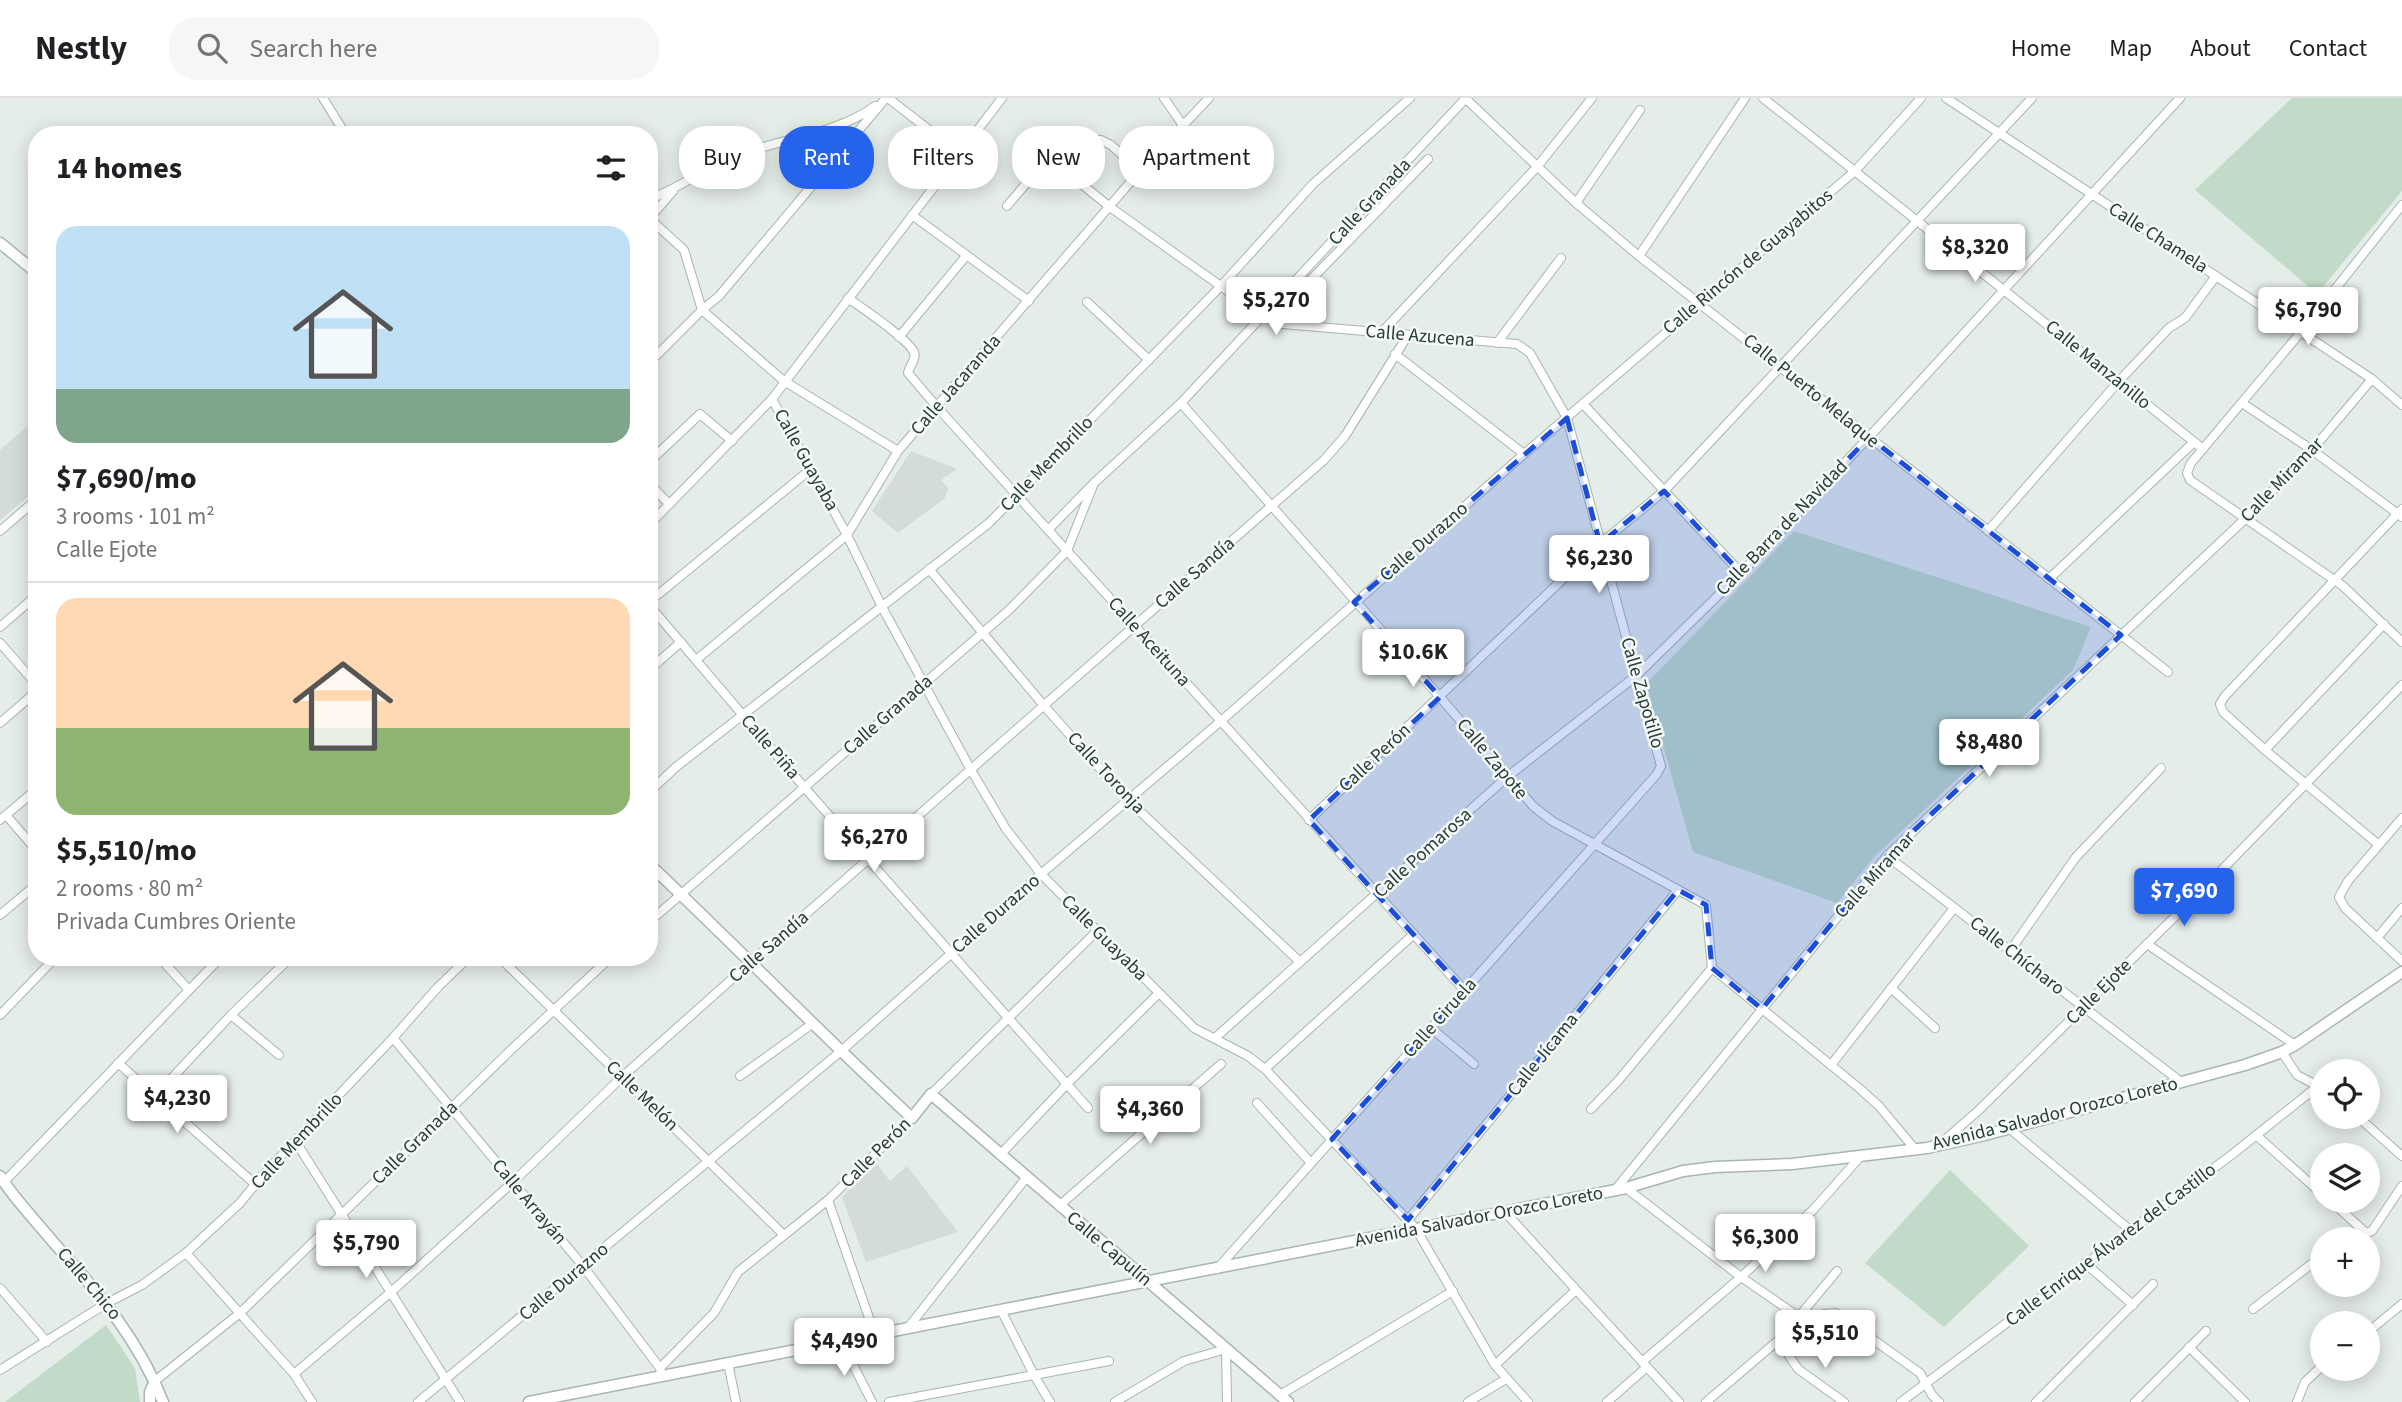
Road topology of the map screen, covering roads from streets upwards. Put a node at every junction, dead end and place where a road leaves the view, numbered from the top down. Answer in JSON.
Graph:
{"nodes":[{"id":1,"x":323,"y":98,"type":"edge"},
{"id":2,"x":886,"y":98,"type":"edge"},
{"id":3,"x":1002,"y":98,"type":"edge"},
{"id":4,"x":1164,"y":98,"type":"edge"},
{"id":5,"x":1209,"y":98,"type":"edge"},
{"id":6,"x":1410,"y":98,"type":"edge"},
{"id":7,"x":1466,"y":98,"type":"edge"},
{"id":8,"x":1592,"y":98,"type":"edge"},
{"id":9,"x":1745,"y":98,"type":"edge"},
{"id":10,"x":1763,"y":98,"type":"edge"},
{"id":11,"x":1922,"y":98,"type":"edge"},
{"id":12,"x":1946,"y":98,"type":"edge"},
{"id":13,"x":2032,"y":98,"type":"edge"},
{"id":14,"x":2180,"y":98,"type":"edge"},
{"id":15,"x":1640,"y":110,"type":"dead end"},
{"id":16,"x":1182,"y":124,"type":"joint"},
{"id":17,"x":340,"y":126,"type":"edge"},
{"id":18,"x":923,"y":126,"type":"edge"},
{"id":19,"x":980,"y":126,"type":"edge"},
{"id":20,"x":2001,"y":134,"type":"junction"},
{"id":21,"x":1428,"y":159,"type":"dead end"},
{"id":22,"x":1538,"y":167,"type":"junction"},
{"id":23,"x":1855,"y":171,"type":"junction"},
{"id":24,"x":932,"y":189,"type":"edge"},
{"id":25,"x":1022,"y":189,"type":"edge"},
{"id":26,"x":1087,"y":189,"type":"edge"},
{"id":27,"x":1125,"y":189,"type":"edge"},
{"id":28,"x":673,"y":191,"type":"junction"},
{"id":29,"x":2092,"y":194,"type":"junction"},
{"id":30,"x":658,"y":196,"type":"edge"},
{"id":31,"x":1576,"y":203,"type":"junction"},
{"id":32,"x":2402,"y":205,"type":"edge"},
{"id":33,"x":1007,"y":206,"type":"dead end"},
{"id":34,"x":1110,"y":207,"type":"junction"},
{"id":35,"x":658,"y":209,"type":"edge"},
{"id":36,"x":912,"y":215,"type":"junction"},
{"id":37,"x":1918,"y":221,"type":"junction"},
{"id":38,"x":658,"y":226,"type":"edge"},
{"id":39,"x":0,"y":243,"type":"edge"},
{"id":40,"x":966,"y":256,"type":"junction"},
{"id":41,"x":1639,"y":256,"type":"junction"},
{"id":42,"x":1561,"y":258,"type":"dead end"},
{"id":43,"x":28,"y":266,"type":"edge"},
{"id":44,"x":2216,"y":276,"type":"junction"},
{"id":45,"x":1222,"y":286,"type":"junction"},
{"id":46,"x":2004,"y":290,"type":"junction"},
{"id":47,"x":848,"y":298,"type":"junction"},
{"id":48,"x":1029,"y":301,"type":"junction"},
{"id":49,"x":1087,"y":302,"type":"dead end"},
{"id":50,"x":1700,"y":303,"type":"junction"},
{"id":51,"x":702,"y":310,"type":"junction"},
{"id":52,"x":1264,"y":317,"type":"junction"},
{"id":53,"x":1283,"y":324,"type":"junction"},
{"id":54,"x":1382,"y":332,"type":"junction"},
{"id":55,"x":2301,"y":332,"type":"junction"},
{"id":56,"x":1408,"y":335,"type":"junction"},
{"id":57,"x":900,"y":338,"type":"junction"},
{"id":58,"x":1497,"y":343,"type":"junction"},
{"id":59,"x":658,"y":354,"type":"edge"},
{"id":60,"x":1395,"y":354,"type":"junction"},
{"id":61,"x":1149,"y":360,"type":"junction"},
{"id":62,"x":1781,"y":367,"type":"junction"},
{"id":63,"x":2372,"y":379,"type":"junction"},
{"id":64,"x":784,"y":381,"type":"junction"},
{"id":65,"x":2119,"y":381,"type":"junction"},
{"id":66,"x":772,"y":399,"type":"junction"},
{"id":67,"x":1181,"y":403,"type":"junction"},
{"id":68,"x":2242,"y":403,"type":"junction"},
{"id":69,"x":1583,"y":404,"type":"junction"},
{"id":70,"x":2402,"y":405,"type":"edge"},
{"id":71,"x":937,"y":407,"type":"junction"},
{"id":72,"x":1567,"y":418,"type":"junction"},
{"id":73,"x":1869,"y":437,"type":"junction"},
{"id":74,"x":732,"y":441,"type":"junction"},
{"id":75,"x":2194,"y":442,"type":"junction"},
{"id":76,"x":2203,"y":449,"type":"junction"},
{"id":77,"x":2312,"y":450,"type":"junction"},
{"id":78,"x":898,"y":451,"type":"junction"},
{"id":79,"x":658,"y":454,"type":"edge"},
{"id":80,"x":1524,"y":454,"type":"junction"},
{"id":81,"x":811,"y":469,"type":"junction"},
{"id":82,"x":1094,"y":483,"type":"junction"},
{"id":83,"x":1664,"y":491,"type":"junction"},
{"id":84,"x":658,"y":492,"type":"edge"},
{"id":85,"x":1016,"y":495,"type":"junction"},
{"id":86,"x":669,"y":504,"type":"junction"},
{"id":87,"x":1271,"y":506,"type":"junction"},
{"id":88,"x":28,"y":507,"type":"edge"},
{"id":89,"x":2401,"y":513,"type":"edge"},
{"id":90,"x":658,"y":516,"type":"edge"},
{"id":91,"x":2246,"y":518,"type":"junction"},
{"id":92,"x":0,"y":530,"type":"edge"},
{"id":93,"x":1048,"y":530,"type":"junction"},
{"id":94,"x":1988,"y":531,"type":"junction"},
{"id":95,"x":847,"y":536,"type":"junction"},
{"id":96,"x":1600,"y":544,"type":"junction"},
{"id":97,"x":1067,"y":551,"type":"junction"},
{"id":98,"x":929,"y":569,"type":"junction"},
{"id":99,"x":1741,"y":573,"type":"junction"},
{"id":100,"x":2049,"y":579,"type":"junction"},
{"id":101,"x":2335,"y":581,"type":"junction"},
{"id":102,"x":658,"y":596,"type":"edge"},
{"id":103,"x":1354,"y":602,"type":"junction"},
{"id":104,"x":28,"y":603,"type":"edge"},
{"id":105,"x":881,"y":607,"type":"junction"},
{"id":106,"x":658,"y":615,"type":"edge"},
{"id":107,"x":2384,"y":624,"type":"junction"},
{"id":108,"x":1135,"y":626,"type":"junction"},
{"id":109,"x":0,"y":627,"type":"edge"},
{"id":110,"x":983,"y":633,"type":"junction"},
{"id":111,"x":2121,"y":635,"type":"junction"},
{"id":112,"x":681,"y":642,"type":"junction"},
{"id":113,"x":2402,"y":642,"type":"edge"},
{"id":114,"x":0,"y":643,"type":"edge"},
{"id":115,"x":696,"y":660,"type":"junction"},
{"id":116,"x":658,"y":662,"type":"edge"},
{"id":117,"x":2168,"y":672,"type":"dead end"},
{"id":118,"x":28,"y":675,"type":"edge"},
{"id":119,"x":1636,"y":676,"type":"junction"},
{"id":120,"x":924,"y":684,"type":"junction"},
{"id":121,"x":2402,"y":685,"type":"edge"},
{"id":122,"x":1440,"y":697,"type":"junction"},
{"id":123,"x":28,"y":699,"type":"edge"},
{"id":124,"x":1045,"y":707,"type":"junction"},
{"id":125,"x":743,"y":715,"type":"junction"},
{"id":126,"x":1222,"y":721,"type":"junction"},
{"id":127,"x":0,"y":723,"type":"edge"},
{"id":128,"x":2265,"y":750,"type":"junction"},
{"id":129,"x":1661,"y":766,"type":"joint"},
{"id":130,"x":2161,"y":768,"type":"dead end"},
{"id":131,"x":971,"y":770,"type":"junction"},
{"id":132,"x":1507,"y":777,"type":"junction"},
{"id":133,"x":658,"y":784,"type":"edge"},
{"id":134,"x":2306,"y":784,"type":"junction"},
{"id":135,"x":804,"y":787,"type":"junction"},
{"id":136,"x":28,"y":797,"type":"edge"},
{"id":137,"x":1129,"y":801,"type":"junction"},
{"id":138,"x":3,"y":818,"type":"edge"},
{"id":139,"x":2402,"y":818,"type":"edge"},
{"id":140,"x":1310,"y":820,"type":"junction"},
{"id":141,"x":28,"y":842,"type":"edge"},
{"id":142,"x":1594,"y":844,"type":"junction"},
{"id":143,"x":2379,"y":845,"type":"junction"},
{"id":144,"x":1887,"y":856,"type":"junction"},
{"id":145,"x":869,"y":860,"type":"junction"},
{"id":146,"x":658,"y":872,"type":"edge"},
{"id":147,"x":1041,"y":874,"type":"junction"},
{"id":148,"x":1678,"y":890,"type":"junction"},
{"id":149,"x":28,"y":892,"type":"edge"},
{"id":150,"x":680,"y":893,"type":"junction"},
{"id":151,"x":1378,"y":894,"type":"junction"},
{"id":152,"x":1954,"y":908,"type":"junction"},
{"id":153,"x":2402,"y":908,"type":"edge"},
{"id":154,"x":658,"y":914,"type":"edge"},
{"id":155,"x":0,"y":915,"type":"edge"},
{"id":156,"x":1097,"y":930,"type":"junction"},
{"id":157,"x":1413,"y":934,"type":"junction"},
{"id":158,"x":2377,"y":938,"type":"junction"},
{"id":159,"x":2147,"y":944,"type":"junction"},
{"id":160,"x":2010,"y":951,"type":"junction"},
{"id":161,"x":951,"y":954,"type":"junction"},
{"id":162,"x":1299,"y":961,"type":"junction"},
{"id":163,"x":2402,"y":961,"type":"edge"},
{"id":164,"x":751,"y":962,"type":"junction"},
{"id":165,"x":47,"y":966,"type":"edge"},
{"id":166,"x":167,"y":966,"type":"edge"},
{"id":167,"x":212,"y":966,"type":"edge"},
{"id":168,"x":281,"y":966,"type":"edge"},
{"id":169,"x":460,"y":966,"type":"edge"},
{"id":170,"x":508,"y":966,"type":"edge"},
{"id":171,"x":601,"y":966,"type":"edge"},
{"id":172,"x":1712,"y":968,"type":"junction"},
{"id":173,"x":2402,"y":972,"type":"edge"},
{"id":174,"x":1891,"y":988,"type":"junction"},
{"id":175,"x":188,"y":989,"type":"junction"},
{"id":176,"x":1465,"y":991,"type":"junction"},
{"id":177,"x":1159,"y":993,"type":"junction"},
{"id":178,"x":2083,"y":1007,"type":"junction"},
{"id":179,"x":1762,"y":1009,"type":"junction"},
{"id":180,"x":554,"y":1010,"type":"junction"},
{"id":181,"x":231,"y":1014,"type":"junction"},
{"id":182,"x":0,"y":1015,"type":"edge"},
{"id":183,"x":1007,"y":1018,"type":"junction"},
{"id":184,"x":812,"y":1024,"type":"junction"},
{"id":185,"x":1431,"y":1028,"type":"junction"},
{"id":186,"x":1935,"y":1028,"type":"dead end"},
{"id":187,"x":393,"y":1038,"type":"junction"},
{"id":188,"x":1215,"y":1038,"type":"junction"},
{"id":189,"x":2295,"y":1045,"type":"junction"},
{"id":190,"x":840,"y":1052,"type":"junction"},
{"id":191,"x":2282,"y":1052,"type":"junction"},
{"id":192,"x":278,"y":1055,"type":"dead end"},
{"id":193,"x":118,"y":1063,"type":"junction"},
{"id":194,"x":1221,"y":1064,"type":"dead end"},
{"id":195,"x":1474,"y":1065,"type":"dead end"},
{"id":196,"x":1831,"y":1065,"type":"junction"},
{"id":197,"x":1265,"y":1069,"type":"junction"},
{"id":198,"x":740,"y":1076,"type":"dead end"},
{"id":199,"x":622,"y":1077,"type":"junction"},
{"id":200,"x":2181,"y":1082,"type":"junction"},
{"id":201,"x":2310,"y":1082,"type":"edge"},
{"id":202,"x":1067,"y":1084,"type":"junction"},
{"id":203,"x":931,"y":1094,"type":"junction"},
{"id":204,"x":2310,"y":1094,"type":"edge"},
{"id":205,"x":154,"y":1097,"type":"junction"},
{"id":206,"x":1257,"y":1103,"type":"dead end"},
{"id":207,"x":1088,"y":1108,"type":"dead end"},
{"id":208,"x":450,"y":1109,"type":"junction"},
{"id":209,"x":1591,"y":1109,"type":"dead end"},
{"id":210,"x":912,"y":1118,"type":"junction"},
{"id":211,"x":2010,"y":1129,"type":"junction"},
{"id":212,"x":2372,"y":1129,"type":"edge"},
{"id":213,"x":2256,"y":1135,"type":"junction"},
{"id":214,"x":1332,"y":1139,"type":"junction"},
{"id":215,"x":296,"y":1142,"type":"junction"},
{"id":216,"x":1938,"y":1145,"type":"junction"},
{"id":217,"x":1914,"y":1148,"type":"junction"},
{"id":218,"x":1000,"y":1155,"type":"junction"},
{"id":219,"x":2402,"y":1156,"type":"edge"},
{"id":220,"x":1860,"y":1157,"type":"junction"},
{"id":221,"x":708,"y":1161,"type":"junction"},
{"id":222,"x":1311,"y":1163,"type":"junction"},
{"id":223,"x":1026,"y":1178,"type":"junction"},
{"id":224,"x":2,"y":1179,"type":"edge"},
{"id":225,"x":513,"y":1182,"type":"junction"},
{"id":226,"x":2310,"y":1183,"type":"edge"},
{"id":227,"x":256,"y":1185,"type":"junction"},
{"id":228,"x":2402,"y":1186,"type":"edge"},
{"id":229,"x":1620,"y":1189,"type":"junction"},
{"id":230,"x":828,"y":1200,"type":"junction"},
{"id":231,"x":1059,"y":1206,"type":"junction"},
{"id":232,"x":1504,"y":1211,"type":"junction"},
{"id":233,"x":2344,"y":1213,"type":"edge"},
{"id":234,"x":341,"y":1214,"type":"junction"},
{"id":235,"x":1412,"y":1225,"type":"junction"},
{"id":236,"x":2359,"y":1227,"type":"edge"},
{"id":237,"x":2376,"y":1227,"type":"edge"},
{"id":238,"x":2130,"y":1230,"type":"junction"},
{"id":239,"x":784,"y":1235,"type":"junction"},
{"id":240,"x":186,"y":1253,"type":"junction"},
{"id":241,"x":2085,"y":1263,"type":"junction"},
{"id":242,"x":2310,"y":1265,"type":"edge"},
{"id":243,"x":583,"y":1266,"type":"junction"},
{"id":244,"x":1217,"y":1269,"type":"junction"},
{"id":245,"x":1837,"y":1271,"type":"dead end"},
{"id":246,"x":1741,"y":1277,"type":"junction"},
{"id":247,"x":1149,"y":1282,"type":"junction"},
{"id":248,"x":2154,"y":1284,"type":"dead end"},
{"id":249,"x":0,"y":1288,"type":"edge"},
{"id":250,"x":1452,"y":1291,"type":"junction"},
{"id":251,"x":1576,"y":1291,"type":"junction"},
{"id":252,"x":391,"y":1292,"type":"junction"},
{"id":253,"x":107,"y":1303,"type":"junction"},
{"id":254,"x":2402,"y":1304,"type":"edge"},
{"id":255,"x":2133,"y":1305,"type":"junction"},
{"id":256,"x":1001,"y":1310,"type":"junction"},
{"id":257,"x":2253,"y":1310,"type":"dead end"},
{"id":258,"x":240,"y":1313,"type":"junction"},
{"id":259,"x":1824,"y":1314,"type":"dead end"},
{"id":260,"x":1800,"y":1317,"type":"junction"},
{"id":261,"x":2380,"y":1322,"type":"edge"},
{"id":262,"x":906,"y":1329,"type":"junction"},
{"id":263,"x":2206,"y":1331,"type":"dead end"},
{"id":264,"x":875,"y":1335,"type":"junction"},
{"id":265,"x":841,"y":1341,"type":"junction"},
{"id":266,"x":47,"y":1342,"type":"junction"},
{"id":267,"x":2189,"y":1348,"type":"junction"},
{"id":268,"x":1226,"y":1349,"type":"junction"},
{"id":269,"x":1788,"y":1354,"type":"dead end"},
{"id":270,"x":1109,"y":1361,"type":"dead end"},
{"id":271,"x":728,"y":1363,"type":"junction"},
{"id":272,"x":1495,"y":1365,"type":"junction"},
{"id":273,"x":1644,"y":1365,"type":"junction"},
{"id":274,"x":0,"y":1370,"type":"edge"},
{"id":275,"x":661,"y":1372,"type":"junction"},
{"id":276,"x":294,"y":1374,"type":"junction"},
{"id":277,"x":1034,"y":1375,"type":"junction"},
{"id":278,"x":2310,"y":1377,"type":"edge"},
{"id":279,"x":1506,"y":1379,"type":"junction"},
{"id":280,"x":446,"y":1380,"type":"junction"},
{"id":281,"x":155,"y":1381,"type":"junction"},
{"id":282,"x":1927,"y":1383,"type":"junction"},
{"id":283,"x":581,"y":1397,"type":"edge"},
{"id":284,"x":1284,"y":1398,"type":"edge"},
{"id":285,"x":2138,"y":1401,"type":"edge"},
{"id":286,"x":150,"y":1402,"type":"edge"},
{"id":287,"x":163,"y":1402,"type":"edge"},
{"id":288,"x":312,"y":1402,"type":"edge"},
{"id":289,"x":418,"y":1402,"type":"edge"},
{"id":290,"x":460,"y":1402,"type":"edge"},
{"id":291,"x":529,"y":1402,"type":"edge"},
{"id":292,"x":736,"y":1402,"type":"edge"},
{"id":293,"x":872,"y":1402,"type":"edge"},
{"id":294,"x":888,"y":1402,"type":"edge"},
{"id":295,"x":1050,"y":1402,"type":"edge"},
{"id":296,"x":1115,"y":1402,"type":"edge"},
{"id":297,"x":1227,"y":1402,"type":"edge"},
{"id":298,"x":1468,"y":1402,"type":"edge"},
{"id":299,"x":1528,"y":1402,"type":"edge"},
{"id":300,"x":1607,"y":1402,"type":"edge"},
{"id":301,"x":1679,"y":1402,"type":"edge"},
{"id":302,"x":1706,"y":1402,"type":"edge"},
{"id":303,"x":1844,"y":1402,"type":"edge"},
{"id":304,"x":1901,"y":1402,"type":"edge"},
{"id":305,"x":1939,"y":1402,"type":"edge"},
{"id":306,"x":2036,"y":1402,"type":"edge"},
{"id":307,"x":2245,"y":1402,"type":"edge"},
{"id":308,"x":2297,"y":1402,"type":"edge"}],
"edges":[{"from":1,"to":17,"type":"street"},
{"from":2,"to":18,"type":"street"},
{"from":2,"to":28,"type":"street"},
{"from":2,"to":51,"type":"street"},
{"from":3,"to":19,"type":"street"},
{"from":4,"to":16,"type":"street"},
{"from":5,"to":16,"type":"street","name":"Calle Jacaranda"},
{"from":6,"to":45,"type":"street","name":"Calle Membrillo"},
{"from":7,"to":22,"type":"street","name":"Calle Puerto Melaque"},
{"from":7,"to":52,"type":"street","name":"Calle Granada"},
{"from":8,"to":22,"type":"street"},
{"from":9,"to":41,"type":"street"},
{"from":10,"to":23,"type":"street","name":"Calle Manzanillo"},
{"from":11,"to":23,"type":"street","name":"Calle Rincón de Guayabitos"},
{"from":12,"to":20,"type":"street","name":"Calle Chamela"},
{"from":13,"to":20,"type":"street","name":"Calle Perón"},
{"from":14,"to":29,"type":"street","name":"Calle Barra de Navidad"},
{"from":15,"to":31,"type":"street"},
{"from":20,"to":29,"type":"street","name":"Calle Chamela"},
{"from":20,"to":37,"type":"street","name":"Calle Perón"},
{"from":21,"to":53,"type":"street"},
{"from":22,"to":31,"type":"street","name":"Calle Puerto Melaque"},
{"from":22,"to":54,"type":"street"},
{"from":23,"to":37,"type":"street","name":"Calle Manzanillo"},
{"from":23,"to":50,"type":"street","name":"Calle Rincón de Guayabitos"},
{"from":24,"to":36,"type":"street"},
{"from":25,"to":33,"type":"street"},
{"from":26,"to":34,"type":"street","name":"Calle Azucena"},
{"from":27,"to":34,"type":"street","name":"Calle Jacaranda"},
{"from":28,"to":30,"type":"street"},
{"from":28,"to":35,"type":"street"},
{"from":29,"to":44,"type":"street","name":"Calle Chamela"},
{"from":29,"to":46,"type":"street","name":"Calle Barra de Navidad"},
{"from":31,"to":41,"type":"street","name":"Calle Puerto Melaque"},
{"from":32,"to":55,"type":"street"},
{"from":34,"to":45,"type":"street","name":"Calle Azucena"},
{"from":34,"to":48,"type":"street","name":"Calle Jacaranda"},
{"from":36,"to":40,"type":"street"},
{"from":36,"to":47,"type":"street"},
{"from":37,"to":46,"type":"street","name":"Calle Manzanillo"},
{"from":37,"to":62,"type":"street","name":"Calle Perón"},
{"from":38,"to":51,"type":"street"},
{"from":39,"to":43,"type":"street"},
{"from":40,"to":48,"type":"street"},
{"from":40,"to":57,"type":"street"},
{"from":41,"to":50,"type":"street","name":"Calle Puerto Melaque"},
{"from":42,"to":58,"type":"street"},
{"from":44,"to":55,"type":"street","name":"Calle Chamela"},
{"from":44,"to":65,"type":"street"},
{"from":45,"to":52,"type":"street","name":"Calle Azucena"},
{"from":45,"to":61,"type":"street","name":"Calle Membrillo"},
{"from":46,"to":65,"type":"street","name":"Calle Manzanillo"},
{"from":46,"to":73,"type":"street","name":"Calle Barra de Navidad"},
{"from":47,"to":57,"type":"street"},
{"from":47,"to":64,"type":"street"},
{"from":48,"to":71,"type":"street","name":"Calle Jacaranda"},
{"from":49,"to":61,"type":"street"},
{"from":50,"to":62,"type":"street","name":"Calle Puerto Melaque"},
{"from":50,"to":69,"type":"street","name":"Calle Rincón de Guayabitos"},
{"from":51,"to":59,"type":"street"},
{"from":51,"to":64,"type":"street"},
{"from":52,"to":53,"type":"street","name":"Calle Azucena"},
{"from":52,"to":67,"type":"street","name":"Calle Granada"},
{"from":53,"to":54,"type":"street","name":"Calle Azucena"},
{"from":54,"to":56,"type":"street","name":"Calle Azucena"},
{"from":55,"to":63,"type":"street","name":"Calle Chamela"},
{"from":55,"to":68,"type":"street"},
{"from":56,"to":58,"type":"street","name":"Calle Azucena"},
{"from":56,"to":60,"type":"street","name":"Calle Sandía"},
{"from":57,"to":71,"type":"street","name":"Calle Aceituna"},
{"from":58,"to":72,"type":"street","name":"Calle Azucena"},
{"from":60,"to":80,"type":"street"},
{"from":60,"to":87,"type":"street","name":"Calle Sandía"},
{"from":61,"to":85,"type":"street","name":"Calle Membrillo"},
{"from":62,"to":73,"type":"street","name":"Calle Puerto Melaque"},
{"from":62,"to":83,"type":"street","name":"Calle Perón"},
{"from":63,"to":70,"type":"street","name":"Calle Chamela"},
{"from":63,"to":77,"type":"street","name":"Calle Miramar"},
{"from":64,"to":66,"type":"street"},
{"from":64,"to":78,"type":"street"},
{"from":65,"to":75,"type":"street","name":"Calle Manzanillo"},
{"from":65,"to":94,"type":"street"},
{"from":66,"to":74,"type":"street"},
{"from":66,"to":81,"type":"street","name":"Calle Guayaba"},
{"from":67,"to":82,"type":"street","name":"Calle Granada"},
{"from":67,"to":87,"type":"street","name":"Calle Zapote"},
{"from":68,"to":76,"type":"street"},
{"from":68,"to":77,"type":"street"},
{"from":69,"to":72,"type":"street","name":"Calle Rincón de Guayabitos"},
{"from":69,"to":83,"type":"street"},
{"from":71,"to":78,"type":"street","name":"Calle Jacaranda"},
{"from":71,"to":85,"type":"street","name":"Calle Aceituna"},
{"from":72,"to":80,"type":"street","name":"Calle Durazno"},
{"from":72,"to":96,"type":"street","name":"Calle Zapotillo"},
{"from":73,"to":94,"type":"street","name":"Calle Puerto Melaque"},
{"from":73,"to":99,"type":"street","name":"Calle Barra de Navidad"},
{"from":74,"to":79,"type":"street"},
{"from":74,"to":86,"type":"street"},
{"from":75,"to":76,"type":"street","name":"Calle Manzanillo"},
{"from":75,"to":100,"type":"street"},
{"from":76,"to":91,"type":"street"},
{"from":77,"to":89,"type":"street"},
{"from":77,"to":91,"type":"street","name":"Calle Miramar"},
{"from":78,"to":95,"type":"street","name":"Calle Jacaranda"},
{"from":80,"to":103,"type":"street","name":"Calle Durazno"},
{"from":81,"to":95,"type":"street","name":"Calle Guayaba"},
{"from":81,"to":102,"type":"street"},
{"from":82,"to":93,"type":"street","name":"Calle Granada"},
{"from":82,"to":97,"type":"street","name":"Calle Granada"},
{"from":83,"to":96,"type":"street","name":"Calle Perón"},
{"from":83,"to":99,"type":"street"},
{"from":84,"to":86,"type":"street"},
{"from":85,"to":93,"type":"street","name":"Calle Aceituna"},
{"from":85,"to":98,"type":"street","name":"Calle Membrillo"},
{"from":86,"to":90,"type":"street"},
{"from":87,"to":103,"type":"street","name":"Calle Zapote"},
{"from":87,"to":108,"type":"street","name":"Calle Sandía"},
{"from":88,"to":92,"type":"street"},
{"from":89,"to":101,"type":"street"},
{"from":91,"to":101,"type":"street"},
{"from":91,"to":111,"type":"street","name":"Calle Miramar"},
{"from":93,"to":97,"type":"street","name":"Calle Aceituna"},
{"from":94,"to":100,"type":"street","name":"Calle Puerto Melaque"},
{"from":95,"to":105,"type":"street","name":"Calle Guayaba"},
{"from":95,"to":115,"type":"street","name":"Calle Jacaranda"},
{"from":96,"to":119,"type":"street","name":"Calle Zapotillo"},
{"from":96,"to":122,"type":"street","name":"Calle Perón"},
{"from":97,"to":108,"type":"street","name":"Calle Aceituna"},
{"from":97,"to":110,"type":"street","name":"Calle Granada"},
{"from":98,"to":105,"type":"street","name":"Calle Membrillo"},
{"from":98,"to":110,"type":"street","name":"Calle Toronja"},
{"from":99,"to":119,"type":"street","name":"Calle Barra de Navidad"},
{"from":100,"to":111,"type":"street","name":"Calle Puerto Melaque"},
{"from":101,"to":107,"type":"street"},
{"from":101,"to":128,"type":"street"},
{"from":103,"to":122,"type":"street","name":"Calle Zapote"},
{"from":103,"to":126,"type":"street","name":"Calle Durazno"},
{"from":104,"to":109,"type":"street"},
{"from":105,"to":120,"type":"street","name":"Calle Guayaba"},
{"from":105,"to":125,"type":"street","name":"Calle Membrillo"},
{"from":106,"to":112,"type":"street","name":"Calle Piña"},
{"from":107,"to":113,"type":"street"},
{"from":107,"to":128,"type":"street"},
{"from":108,"to":124,"type":"street","name":"Calle Sandía"},
{"from":108,"to":126,"type":"street","name":"Calle Aceituna"},
{"from":110,"to":120,"type":"street","name":"Calle Granada"},
{"from":110,"to":124,"type":"street","name":"Calle Toronja"},
{"from":111,"to":117,"type":"street","name":"Calle Puerto Melaque"},
{"from":111,"to":144,"type":"street","name":"Calle Miramar"},
{"from":112,"to":115,"type":"street","name":"Calle Piña"},
{"from":112,"to":116,"type":"street"},
{"from":114,"to":118,"type":"street"},
{"from":115,"to":125,"type":"street","name":"Calle Piña"},
{"from":119,"to":129,"type":"street","name":"Calle Zapotillo"},
{"from":119,"to":132,"type":"street","name":"Calle Pomarosa"},
{"from":120,"to":131,"type":"street","name":"Calle Guayaba"},
{"from":120,"to":135,"type":"street","name":"Calle Granada"},
{"from":121,"to":134,"type":"street","name":"Calle Ejote"},
{"from":122,"to":132,"type":"street","name":"Calle Zapote"},
{"from":122,"to":140,"type":"street","name":"Calle Perón"},
{"from":123,"to":127,"type":"street"},
{"from":124,"to":131,"type":"street","name":"Calle Sandía"},
{"from":124,"to":137,"type":"street","name":"Calle Toronja"},
{"from":125,"to":133,"type":"street","name":"Calle Membrillo"},
{"from":125,"to":135,"type":"street","name":"Calle Piña"},
{"from":126,"to":137,"type":"street","name":"Calle Durazno"},
{"from":126,"to":140,"type":"street","name":"Calle Aceituna"},
{"from":128,"to":134,"type":"street"},
{"from":129,"to":142,"type":"street","name":"Calle Ciruela"},
{"from":130,"to":160,"type":"street"},
{"from":131,"to":145,"type":"street","name":"Calle Sandía"},
{"from":131,"to":147,"type":"street","name":"Calle Guayaba"},
{"from":132,"to":142,"type":"street","name":"Calle Zapote"},
{"from":132,"to":151,"type":"street","name":"Calle Pomarosa"},
{"from":134,"to":143,"type":"street"},
{"from":134,"to":159,"type":"street","name":"Calle Ejote"},
{"from":135,"to":145,"type":"street","name":"Calle Piña"},
{"from":135,"to":150,"type":"street","name":"Calle Granada"},
{"from":136,"to":138,"type":"street"},
{"from":137,"to":147,"type":"street","name":"Calle Durazno"},
{"from":137,"to":162,"type":"street","name":"Calle Toronja"},
{"from":138,"to":141,"type":"street"},
{"from":139,"to":143,"type":"street"},
{"from":140,"to":151,"type":"street","name":"Calle Aceituna"},
{"from":142,"to":148,"type":"street","name":"Calle Zapote"},
{"from":142,"to":176,"type":"street","name":"Calle Ciruela"},
{"from":143,"to":158,"type":"street"},
{"from":144,"to":152,"type":"street","name":"Calle Chícharo"},
{"from":144,"to":179,"type":"street","name":"Calle Miramar"},
{"from":145,"to":161,"type":"street","name":"Calle Piña"},
{"from":145,"to":164,"type":"street","name":"Calle Sandía"},
{"from":146,"to":150,"type":"street"},
{"from":147,"to":156,"type":"street","name":"Calle Guayaba"},
{"from":147,"to":161,"type":"street","name":"Calle Durazno"},
{"from":148,"to":172,"type":"street","name":"Calle Zapote"},
{"from":148,"to":235,"type":"street","name":"Calle Jícama"},
{"from":149,"to":155,"type":"street"},
{"from":150,"to":154,"type":"street","name":"Calle Granada"},
{"from":150,"to":164,"type":"street"},
{"from":151,"to":157,"type":"street","name":"Calle Aceituna"},
{"from":151,"to":162,"type":"street","name":"Calle Pomarosa"},
{"from":152,"to":160,"type":"street","name":"Calle Chícharo"},
{"from":152,"to":174,"type":"street"},
{"from":153,"to":158,"type":"street"},
{"from":156,"to":177,"type":"street","name":"Calle Guayaba"},
{"from":156,"to":183,"type":"street","name":"Calle Perón"},
{"from":157,"to":176,"type":"street","name":"Calle Aceituna"},
{"from":157,"to":197,"type":"street"},
{"from":158,"to":163,"type":"street"},
{"from":159,"to":178,"type":"street","name":"Calle Ejote"},
{"from":159,"to":189,"type":"street"},
{"from":160,"to":178,"type":"street","name":"Calle Chícharo"},
{"from":161,"to":183,"type":"street","name":"Calle Piña"},
{"from":161,"to":190,"type":"street","name":"Calle Durazno"},
{"from":162,"to":188,"type":"street","name":"Calle Pomarosa"},
{"from":164,"to":184,"type":"street"},
{"from":164,"to":199,"type":"street","name":"Calle Sandía"},
{"from":165,"to":182,"type":"street"},
{"from":166,"to":175,"type":"street"},
{"from":167,"to":175,"type":"street"},
{"from":168,"to":181,"type":"street"},
{"from":169,"to":187,"type":"street","name":"Calle Membrillo"},
{"from":170,"to":180,"type":"street","name":"Calle Melón"},
{"from":171,"to":180,"type":"street","name":"Calle Granada"},
{"from":172,"to":179,"type":"street"},
{"from":172,"to":209,"type":"street"},
{"from":173,"to":189,"type":"street","name":"Avenida Salvador Orozco Loreto"},
{"from":174,"to":186,"type":"street"},
{"from":174,"to":196,"type":"street"},
{"from":175,"to":193,"type":"street"},
{"from":176,"to":185,"type":"street","name":"Calle Ciruela"},
{"from":177,"to":188,"type":"street","name":"Calle Guayaba"},
{"from":177,"to":202,"type":"street"},
{"from":178,"to":200,"type":"street","name":"Calle Chícharo"},
{"from":178,"to":216,"type":"street","name":"Calle Ejote"},
{"from":179,"to":196,"type":"street"},
{"from":179,"to":229,"type":"street","name":"Calle Miramar"},
{"from":180,"to":199,"type":"street","name":"Calle Melón"},
{"from":180,"to":208,"type":"street","name":"Calle Granada"},
{"from":181,"to":192,"type":"street"},
{"from":181,"to":205,"type":"street"},
{"from":183,"to":202,"type":"street","name":"Calle Piña"},
{"from":183,"to":203,"type":"street","name":"Calle Perón"},
{"from":184,"to":190,"type":"street"},
{"from":184,"to":198,"type":"street"},
{"from":185,"to":195,"type":"street"},
{"from":185,"to":214,"type":"street","name":"Calle Ciruela"},
{"from":187,"to":208,"type":"street","name":"Calle Arrayán"},
{"from":187,"to":215,"type":"street","name":"Calle Membrillo"},
{"from":188,"to":197,"type":"street","name":"Calle Guayaba"},
{"from":189,"to":191,"type":"street","name":"Avenida Salvador Orozco Loreto"},
{"from":190,"to":210,"type":"street"},
{"from":190,"to":221,"type":"street","name":"Calle Durazno"},
{"from":191,"to":200,"type":"street","name":"Avenida Salvador Orozco Loreto"},
{"from":191,"to":201,"type":"street"},
{"from":193,"to":205,"type":"street"},
{"from":193,"to":224,"type":"street"},
{"from":194,"to":231,"type":"street"},
{"from":196,"to":217,"type":"street"},
{"from":197,"to":214,"type":"street","name":"Calle Guayaba"},
{"from":199,"to":221,"type":"street","name":"Calle Melón"},
{"from":199,"to":225,"type":"street","name":"Calle Sandía"},
{"from":200,"to":211,"type":"street","name":"Avenida Salvador Orozco Loreto"},
{"from":202,"to":207,"type":"street","name":"Calle Piña"},
{"from":202,"to":218,"type":"street"},
{"from":203,"to":210,"type":"street","name":"Calle Perón"},
{"from":203,"to":218,"type":"street","name":"Calle Capulín"},
{"from":204,"to":213,"type":"street","name":"Calle Enrique Álvarez del Castillo"},
{"from":205,"to":227,"type":"street"},
{"from":206,"to":222,"type":"street"},
{"from":208,"to":225,"type":"street","name":"Calle Arrayán"},
{"from":208,"to":234,"type":"street","name":"Calle Granada"},
{"from":210,"to":230,"type":"street","name":"Calle Perón"},
{"from":211,"to":216,"type":"street","name":"Avenida Salvador Orozco Loreto"},
{"from":211,"to":238,"type":"street"},
{"from":212,"to":219,"type":"street"},
{"from":213,"to":226,"type":"street"},
{"from":213,"to":238,"type":"street","name":"Calle Enrique Álvarez del Castillo"},
{"from":214,"to":222,"type":"street","name":"Calle Ciruela"},
{"from":214,"to":235,"type":"street","name":"Calle Guayaba"},
{"from":215,"to":227,"type":"street","name":"Calle Membrillo"},
{"from":215,"to":234,"type":"street"},
{"from":216,"to":217,"type":"street","name":"Avenida Salvador Orozco Loreto"},
{"from":217,"to":220,"type":"street","name":"Avenida Salvador Orozco Loreto"},
{"from":218,"to":223,"type":"street","name":"Calle Capulín"},
{"from":220,"to":229,"type":"street","name":"Avenida Salvador Orozco Loreto"},
{"from":220,"to":246,"type":"street"},
{"from":221,"to":239,"type":"street","name":"Calle Melón"},
{"from":221,"to":243,"type":"street","name":"Calle Durazno"},
{"from":222,"to":244,"type":"street","name":"Calle Ciruela"},
{"from":223,"to":231,"type":"street","name":"Calle Capulín"},
{"from":223,"to":262,"type":"street"},
{"from":224,"to":253,"type":"street","name":"Calle Chico"},
{"from":225,"to":243,"type":"street","name":"Calle Arrayán"},
{"from":225,"to":252,"type":"street","name":"Calle Sandía"},
{"from":227,"to":240,"type":"street","name":"Calle Membrillo"},
{"from":228,"to":237,"type":"street"},
{"from":229,"to":232,"type":"street","name":"Avenida Salvador Orozco Loreto"},
{"from":229,"to":246,"type":"street"},
{"from":230,"to":239,"type":"street","name":"Calle Perón"},
{"from":230,"to":264,"type":"street"},
{"from":231,"to":247,"type":"street","name":"Calle Capulín"},
{"from":232,"to":235,"type":"street","name":"Avenida Salvador Orozco Loreto"},
{"from":232,"to":251,"type":"street"},
{"from":233,"to":236,"type":"street"},
{"from":234,"to":252,"type":"street"},
{"from":234,"to":258,"type":"street","name":"Calle Granada"},
{"from":235,"to":244,"type":"street","name":"Avenida Salvador Orozco Loreto"},
{"from":235,"to":250,"type":"street","name":"Calle Guayaba"},
{"from":238,"to":241,"type":"street","name":"Calle Enrique Álvarez del Castillo"},
{"from":239,"to":275,"type":"street","name":"Calle Perón"},
{"from":240,"to":253,"type":"street","name":"Calle Membrillo"},
{"from":240,"to":258,"type":"street"},
{"from":241,"to":255,"type":"street"},
{"from":241,"to":282,"type":"street","name":"Calle Enrique Álvarez del Castillo"},
{"from":242,"to":257,"type":"street"},
{"from":243,"to":275,"type":"street","name":"Calle Arrayán"},
{"from":243,"to":280,"type":"street","name":"Calle Durazno"},
{"from":244,"to":247,"type":"street","name":"Avenida Salvador Orozco Loreto"},
{"from":245,"to":260,"type":"street"},
{"from":246,"to":260,"type":"street"},
{"from":246,"to":273,"type":"street"},
{"from":247,"to":256,"type":"street","name":"Avenida Salvador Orozco Loreto"},
{"from":247,"to":268,"type":"street","name":"Calle Capulín"},
{"from":248,"to":255,"type":"street"},
{"from":249,"to":266,"type":"street"},
{"from":250,"to":272,"type":"street","name":"Calle Guayaba"},
{"from":250,"to":284,"type":"street"},
{"from":251,"to":272,"type":"street"},
{"from":251,"to":273,"type":"street"},
{"from":252,"to":276,"type":"street","name":"Calle Sandía"},
{"from":252,"to":280,"type":"street"},
{"from":253,"to":266,"type":"street","name":"Calle Membrillo"},
{"from":253,"to":281,"type":"street","name":"Calle Chico"},
{"from":254,"to":261,"type":"street"},
{"from":255,"to":306,"type":"street"},
{"from":256,"to":262,"type":"street","name":"Avenida Salvador Orozco Loreto"},
{"from":256,"to":277,"type":"street"},
{"from":258,"to":276,"type":"street"},
{"from":258,"to":281,"type":"street","name":"Calle Granada"},
{"from":259,"to":282,"type":"street"},
{"from":260,"to":302,"type":"street"},
{"from":262,"to":264,"type":"street","name":"Avenida Salvador Orozco Loreto"},
{"from":263,"to":267,"type":"street"},
{"from":264,"to":265,"type":"street","name":"Avenida Salvador Orozco Loreto"},
{"from":265,"to":271,"type":"street","name":"Avenida Salvador Orozco Loreto"},
{"from":265,"to":293,"type":"street"},
{"from":266,"to":274,"type":"street","name":"Calle Membrillo"},
{"from":267,"to":285,"type":"street"},
{"from":267,"to":307,"type":"street"},
{"from":268,"to":284,"type":"street","name":"Calle Capulín"},
{"from":268,"to":296,"type":"street"},
{"from":268,"to":297,"type":"street"},
{"from":269,"to":303,"type":"street"},
{"from":270,"to":277,"type":"street"},
{"from":271,"to":275,"type":"street","name":"Avenida Salvador Orozco Loreto"},
{"from":271,"to":292,"type":"street"},
{"from":272,"to":279,"type":"street","name":"Calle Guayaba"},
{"from":273,"to":300,"type":"street"},
{"from":273,"to":301,"type":"street"},
{"from":275,"to":283,"type":"street","name":"Avenida Salvador Orozco Loreto"},
{"from":276,"to":288,"type":"street"},
{"from":277,"to":294,"type":"street"},
{"from":277,"to":295,"type":"street"},
{"from":278,"to":308,"type":"street"},
{"from":279,"to":298,"type":"street"},
{"from":279,"to":299,"type":"street","name":"Calle Guayaba"},
{"from":280,"to":289,"type":"street","name":"Calle Durazno"},
{"from":280,"to":290,"type":"street"},
{"from":281,"to":286,"type":"street"},
{"from":281,"to":287,"type":"street","name":"Calle Chico"},
{"from":282,"to":304,"type":"street","name":"Calle Enrique Álvarez del Castillo"},
{"from":282,"to":305,"type":"street"},
{"from":283,"to":291,"type":"street","name":"Avenida Salvador Orozco Loreto"}]}
